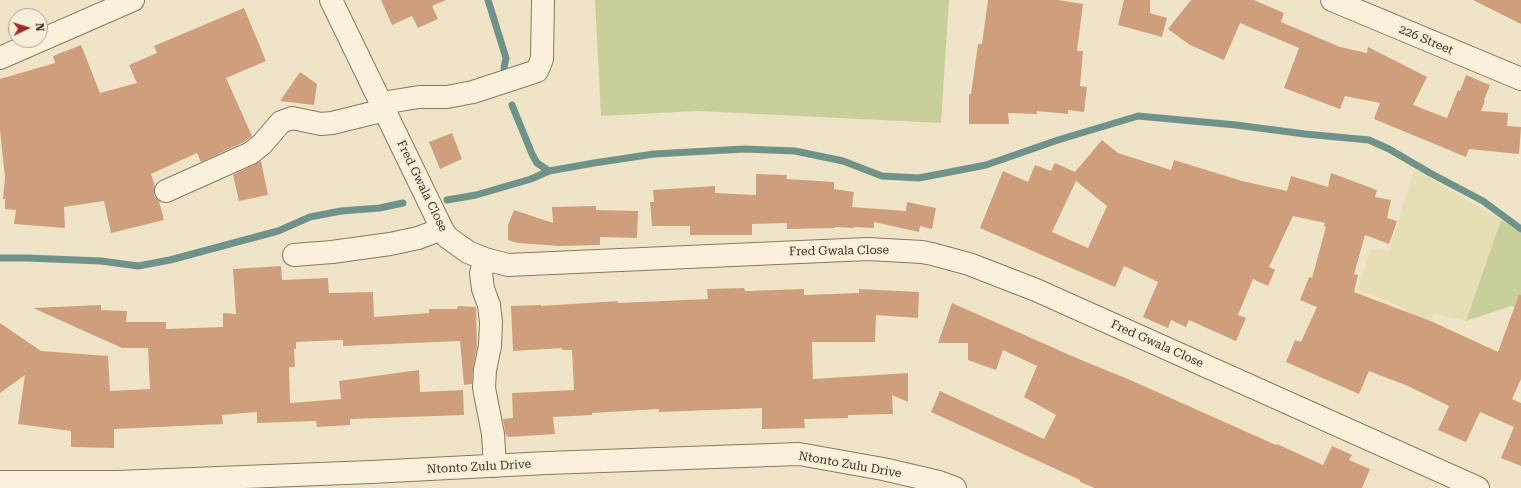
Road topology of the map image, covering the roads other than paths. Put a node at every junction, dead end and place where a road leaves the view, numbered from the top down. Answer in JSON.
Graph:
{"nodes":[{"id":1,"x":133,"y":0,"type":"edge"},
{"id":2,"x":331,"y":0,"type":"edge"},
{"id":3,"x":543,"y":0,"type":"edge"},
{"id":4,"x":1332,"y":0,"type":"edge"},
{"id":5,"x":0,"y":58,"type":"edge"},
{"id":6,"x":1521,"y":79,"type":"edge"},
{"id":7,"x":383,"y":106,"type":"junction"},
{"id":8,"x":166,"y":191,"type":"dead end"},
{"id":9,"x":439,"y":224,"type":"junction"},
{"id":10,"x":294,"y":255,"type":"dead end"},
{"id":11,"x":485,"y":259,"type":"junction"},
{"id":12,"x":495,"y":466,"type":"junction"},
{"id":13,"x":0,"y":482,"type":"edge"},
{"id":14,"x":955,"y":488,"type":"edge"},
{"id":15,"x":1478,"y":488,"type":"edge"}],
"edges":[{"from":1,"to":5,"type":"street"},
{"from":2,"to":7,"type":"street","name":"Fred Gwala Close"},
{"from":3,"to":7,"type":"street"},
{"from":4,"to":6,"type":"street","name":"226 Street"},
{"from":7,"to":8,"type":"street"},
{"from":7,"to":9,"type":"street","name":"Fred Gwala Close"},
{"from":9,"to":10,"type":"street"},
{"from":9,"to":11,"type":"street","name":"Fred Gwala Close"},
{"from":11,"to":12,"type":"street"},
{"from":11,"to":15,"type":"street","name":"Fred Gwala Close"},
{"from":12,"to":13,"type":"street","name":"Ntonto Zulu Drive"},
{"from":12,"to":14,"type":"street","name":"Ntonto Zulu Drive"}]}
